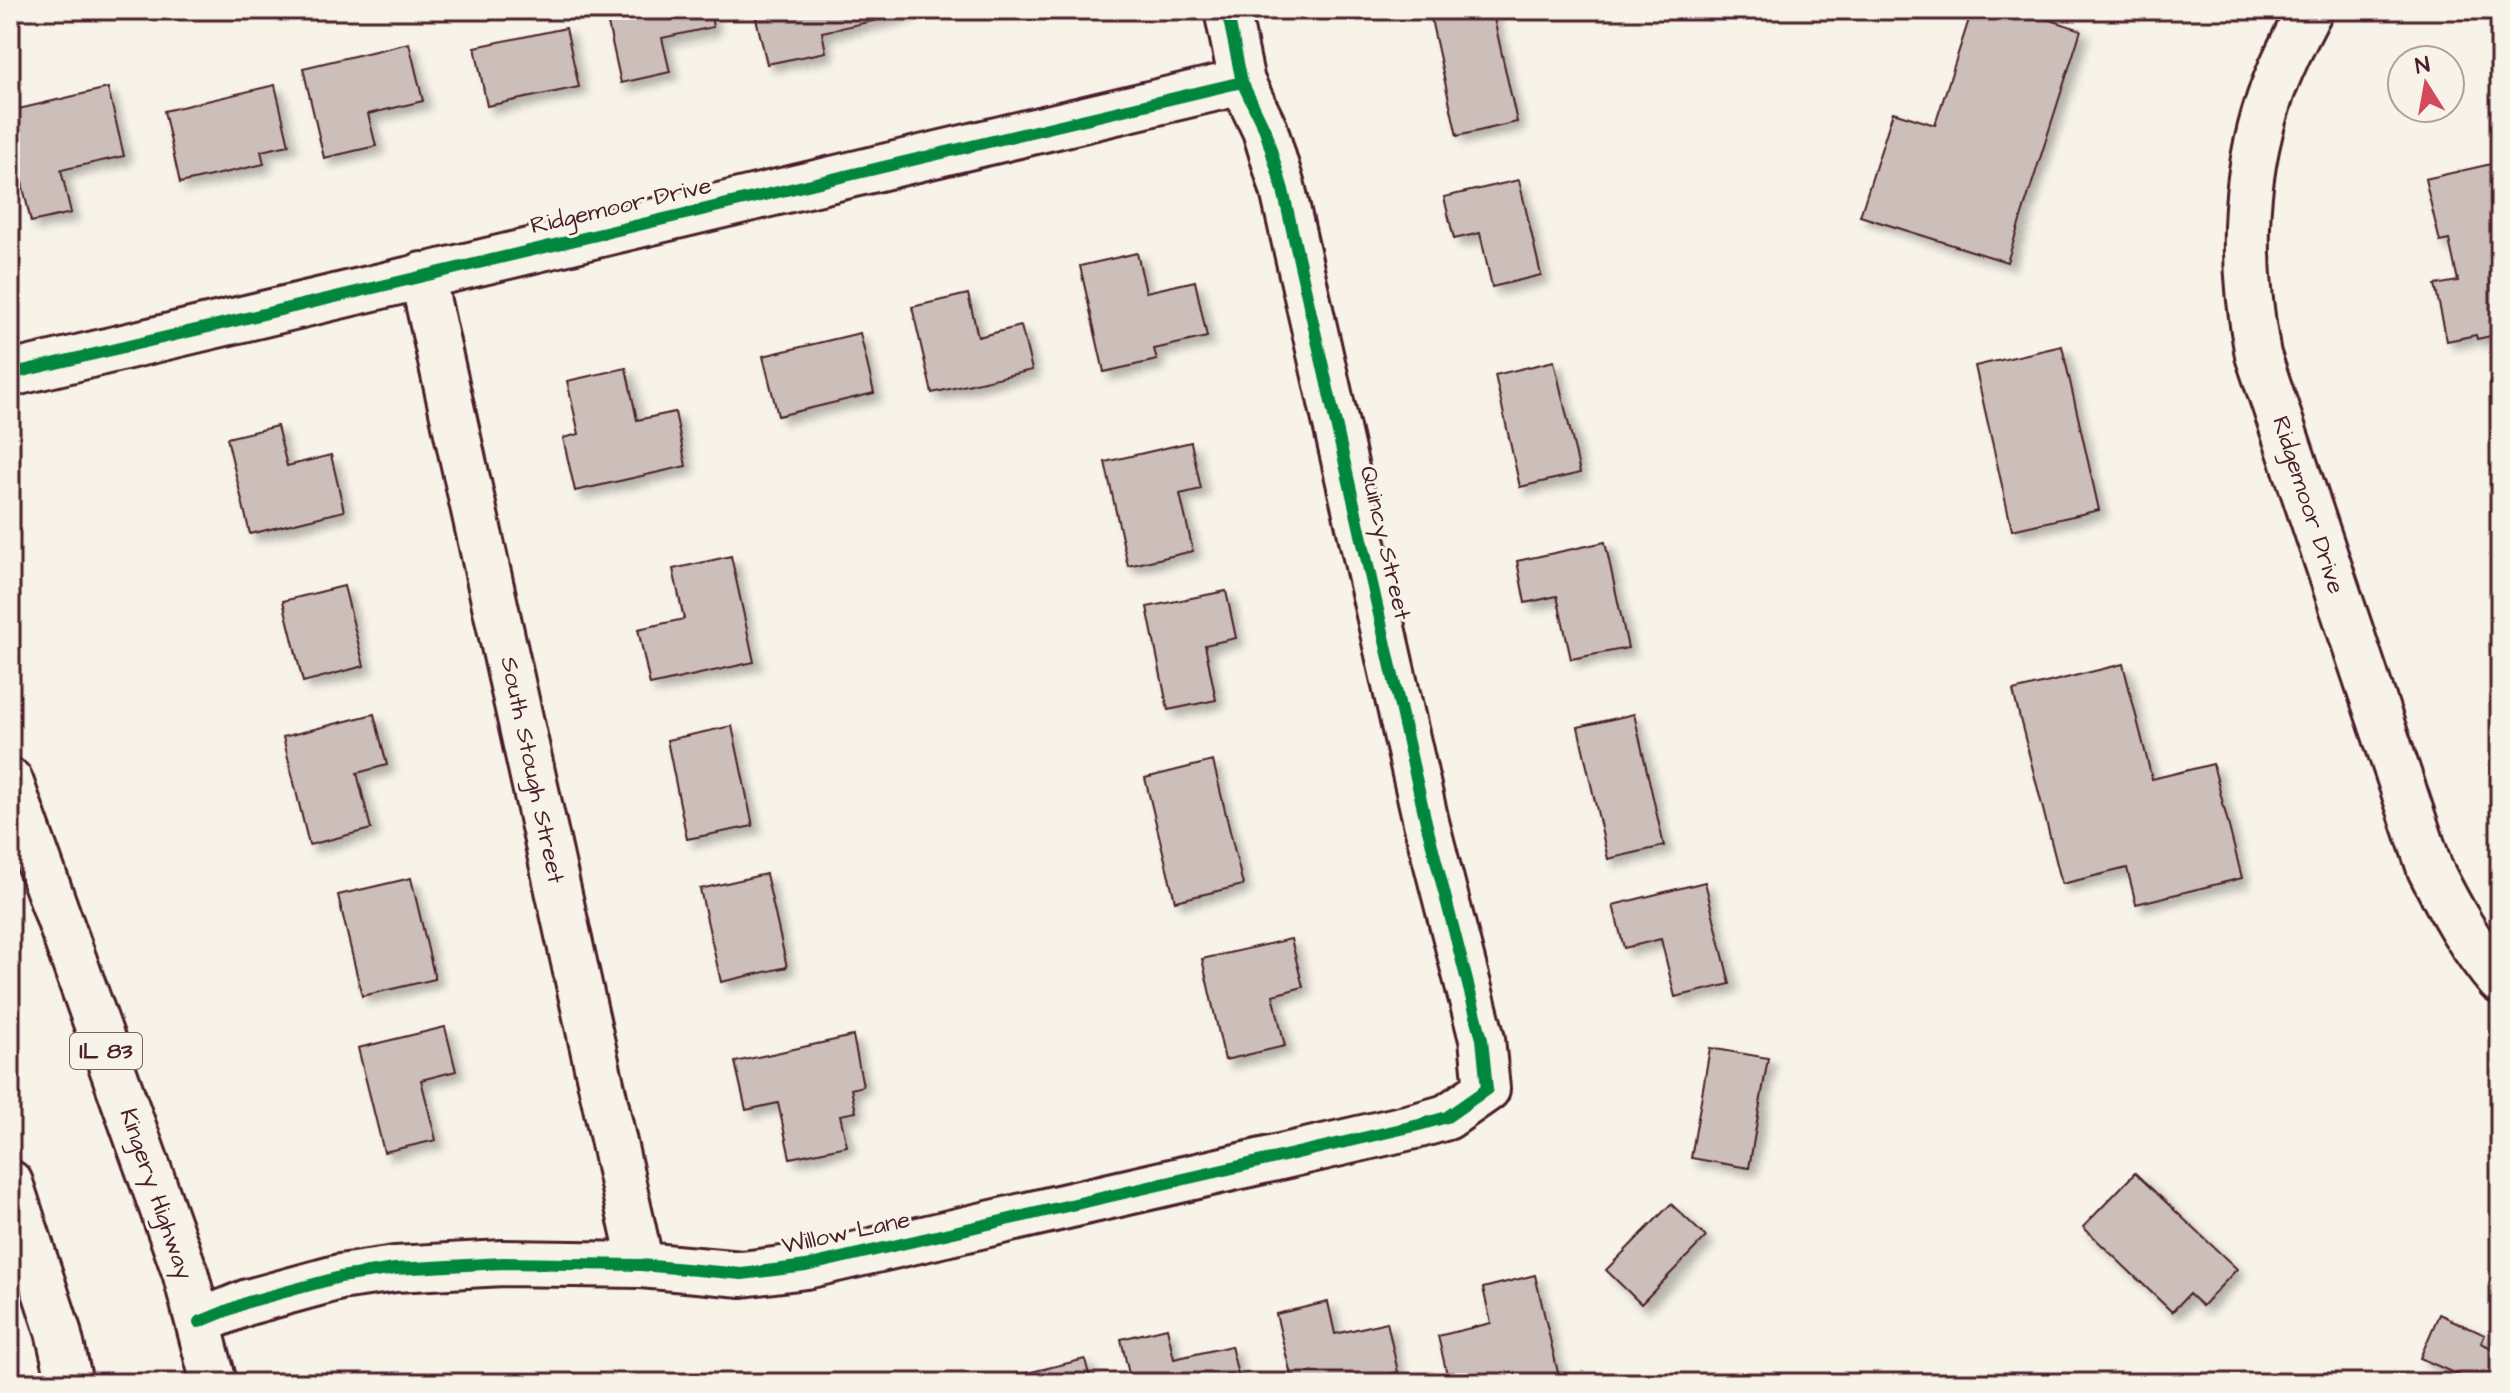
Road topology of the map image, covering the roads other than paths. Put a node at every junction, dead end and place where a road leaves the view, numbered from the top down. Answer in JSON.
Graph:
{"nodes":[{"id":1,"x":1227,"y":10,"type":"edge"},
{"id":2,"x":2310,"y":10,"type":"edge"},
{"id":3,"x":1242,"y":82,"type":"junction"},
{"id":4,"x":422,"y":275,"type":"junction"},
{"id":5,"x":10,"y":374,"type":"edge"},
{"id":6,"x":10,"y":781,"type":"edge"},
{"id":7,"x":2500,"y":981,"type":"edge"},
{"id":8,"x":1487,"y":1089,"type":"joint"},
{"id":9,"x":10,"y":1183,"type":"edge"},
{"id":10,"x":641,"y":1265,"type":"junction"},
{"id":11,"x":199,"y":1322,"type":"junction"},
{"id":12,"x":70,"y":1383,"type":"edge"},
{"id":13,"x":214,"y":1383,"type":"edge"}],
"edges":[{"from":1,"to":3,"type":"main road","name":"Quincy Street"},
{"from":2,"to":7,"type":"main road","name":"Ridgemoor Drive"},
{"from":3,"to":4,"type":"main road","name":"Ridgemoor Drive"},
{"from":3,"to":8,"type":"main road","name":"Quincy Street"},
{"from":4,"to":5,"type":"main road","name":"Ridgemoor Drive"},
{"from":4,"to":10,"type":"main road","name":"South Stough Street"},
{"from":6,"to":11,"type":"main road","name":"Kingery Highway","number":"IL 83"},
{"from":8,"to":10,"type":"main road","name":"Willow Lane"},
{"from":9,"to":12,"type":"main road"},
{"from":10,"to":11,"type":"main road","name":"Willow Lane"},
{"from":11,"to":13,"type":"main road","name":"Kingery Highway","number":"IL 83"}]}
